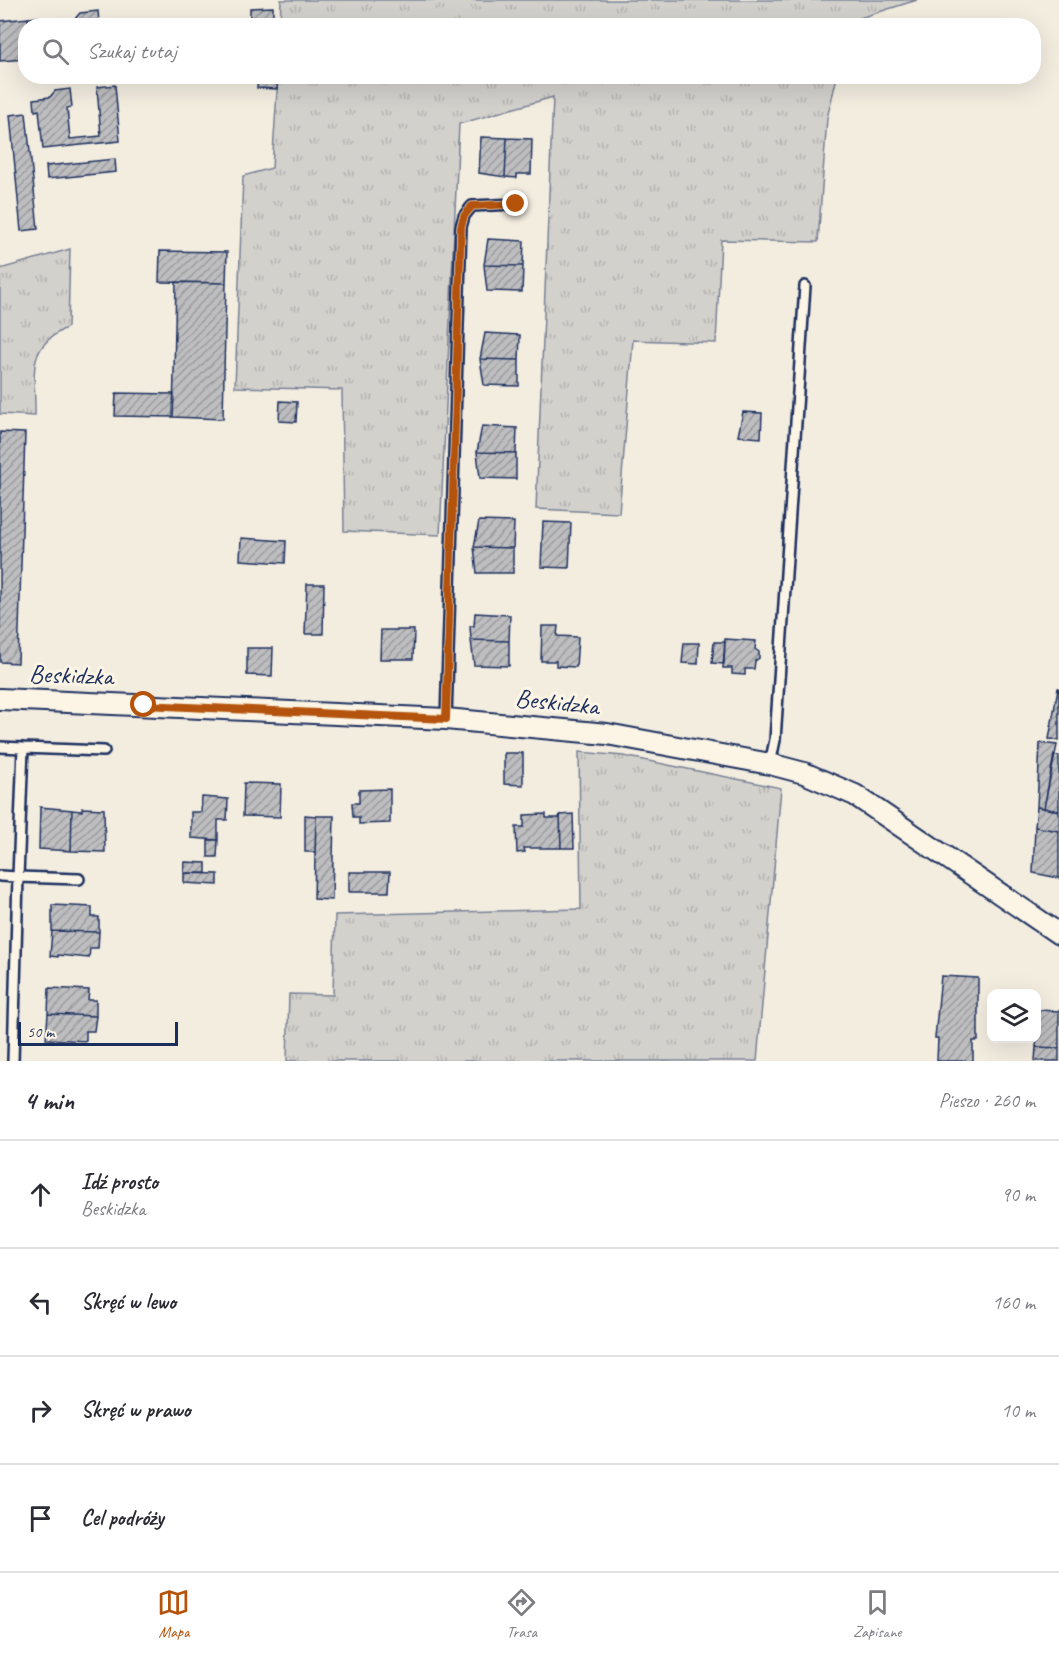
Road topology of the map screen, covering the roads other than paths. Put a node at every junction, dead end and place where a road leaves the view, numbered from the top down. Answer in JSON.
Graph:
{"nodes":[{"id":1,"x":516,"y":204,"type":"dead end"},
{"id":2,"x":805,"y":286,"type":"dead end"},
{"id":3,"x":0,"y":699,"type":"edge"},
{"id":4,"x":446,"y":719,"type":"junction"},
{"id":5,"x":0,"y":747,"type":"edge"},
{"id":6,"x":23,"y":748,"type":"junction"},
{"id":7,"x":104,"y":752,"type":"dead end"},
{"id":8,"x":770,"y":764,"type":"junction"},
{"id":9,"x":0,"y":876,"type":"edge"},
{"id":10,"x":18,"y":877,"type":"junction"},
{"id":11,"x":79,"y":879,"type":"dead end"},
{"id":12,"x":1059,"y":934,"type":"edge"},
{"id":13,"x":12,"y":1061,"type":"edge"}],
"edges":[{"from":1,"to":4,"type":"lane"},
{"from":2,"to":8,"type":"lane"},
{"from":3,"to":4,"type":"street","name":"Beskidzka"},
{"from":4,"to":8,"type":"street","name":"Beskidzka"},
{"from":5,"to":6,"type":"lane"},
{"from":6,"to":7,"type":"lane"},
{"from":6,"to":10,"type":"lane"},
{"from":8,"to":12,"type":"street","name":"Beskidzka"},
{"from":9,"to":10,"type":"lane"},
{"from":10,"to":11,"type":"lane"},
{"from":10,"to":13,"type":"lane"}]}
